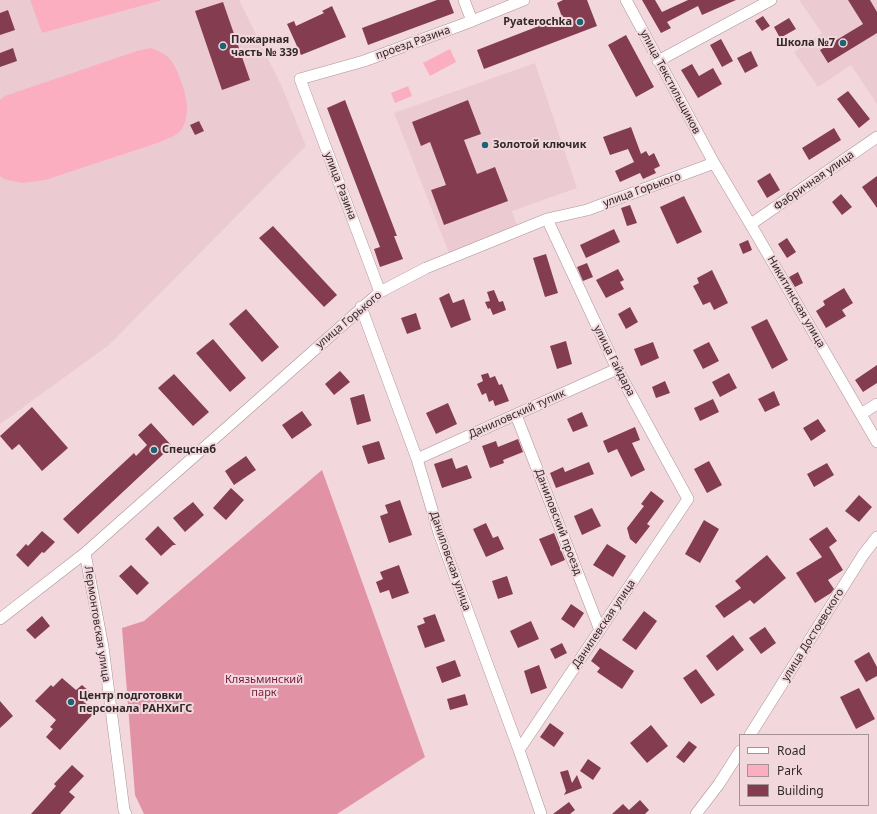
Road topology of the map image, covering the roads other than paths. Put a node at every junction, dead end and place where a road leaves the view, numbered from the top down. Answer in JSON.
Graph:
{"nodes":[{"id":1,"x":464,"y":0,"type":"edge"},
{"id":2,"x":524,"y":0,"type":"edge"},
{"id":3,"x":626,"y":0,"type":"edge"},
{"id":4,"x":771,"y":0,"type":"edge"},
{"id":5,"x":472,"y":21,"type":"junction"},
{"id":6,"x":658,"y":61,"type":"junction"},
{"id":7,"x":300,"y":79,"type":"joint"},
{"id":8,"x":877,"y":138,"type":"edge"},
{"id":9,"x":714,"y":163,"type":"junction"},
{"id":10,"x":547,"y":219,"type":"junction"},
{"id":11,"x":751,"y":224,"type":"junction"},
{"id":12,"x":380,"y":292,"type":"junction"},
{"id":13,"x":361,"y":307,"type":"junction"},
{"id":14,"x":617,"y":370,"type":"junction"},
{"id":15,"x":877,"y":404,"type":"edge"},
{"id":16,"x":861,"y":414,"type":"junction"},
{"id":17,"x":516,"y":415,"type":"junction"},
{"id":18,"x":877,"y":442,"type":"edge"},
{"id":19,"x":417,"y":459,"type":"junction"},
{"id":20,"x":688,"y":499,"type":"joint"},
{"id":21,"x":877,"y":537,"type":"edge"},
{"id":22,"x":86,"y":553,"type":"junction"},
{"id":23,"x":0,"y":619,"type":"edge"},
{"id":24,"x":600,"y":630,"type":"junction"},
{"id":25,"x":751,"y":734,"type":"edge"},
{"id":26,"x":519,"y":750,"type":"junction"},
{"id":27,"x":739,"y":753,"type":"edge"},
{"id":28,"x":123,"y":813,"type":"edge"},
{"id":29,"x":541,"y":814,"type":"edge"},
{"id":30,"x":696,"y":814,"type":"edge"}],
"edges":[{"from":1,"to":5,"type":"street"},
{"from":2,"to":5,"type":"street","name":"проезд Разина"},
{"from":3,"to":6,"type":"street","name":"улица Текстильщиков"},
{"from":4,"to":6,"type":"street"},
{"from":5,"to":7,"type":"street","name":"проезд Разина"},
{"from":6,"to":9,"type":"street","name":"улица Текстильщиков"},
{"from":7,"to":12,"type":"street","name":"улица Разина"},
{"from":8,"to":11,"type":"street","name":"Фабричная улица"},
{"from":9,"to":10,"type":"street","name":"улица Горького"},
{"from":9,"to":11,"type":"street","name":"Никитинская улица"},
{"from":10,"to":12,"type":"street","name":"улица Горького"},
{"from":10,"to":14,"type":"street","name":"улица Гайдара"},
{"from":11,"to":16,"type":"street","name":"Никитинская улица"},
{"from":12,"to":13,"type":"street","name":"улица Горького"},
{"from":13,"to":19,"type":"street","name":"Даниловская улица"},
{"from":13,"to":22,"type":"street","name":"улица Горького"},
{"from":14,"to":17,"type":"street","name":"Даниловский тупик"},
{"from":14,"to":20,"type":"street","name":"улица Гайдара"},
{"from":15,"to":16,"type":"street"},
{"from":16,"to":18,"type":"street","name":"Никитинская улица"},
{"from":17,"to":19,"type":"street","name":"Даниловский тупик"},
{"from":17,"to":24,"type":"street","name":"Даниловский проезд"},
{"from":19,"to":26,"type":"street","name":"Даниловская улица"},
{"from":20,"to":24,"type":"street","name":"Данилевская улица"},
{"from":21,"to":25,"type":"street","name":"улица Достоевского"},
{"from":22,"to":23,"type":"street","name":"улица Горького"},
{"from":22,"to":28,"type":"street","name":"Лермонтовская улица"},
{"from":24,"to":26,"type":"street","name":"Данилевская улица"},
{"from":26,"to":29,"type":"street","name":"Даниловская улица"},
{"from":27,"to":30,"type":"street"}]}
